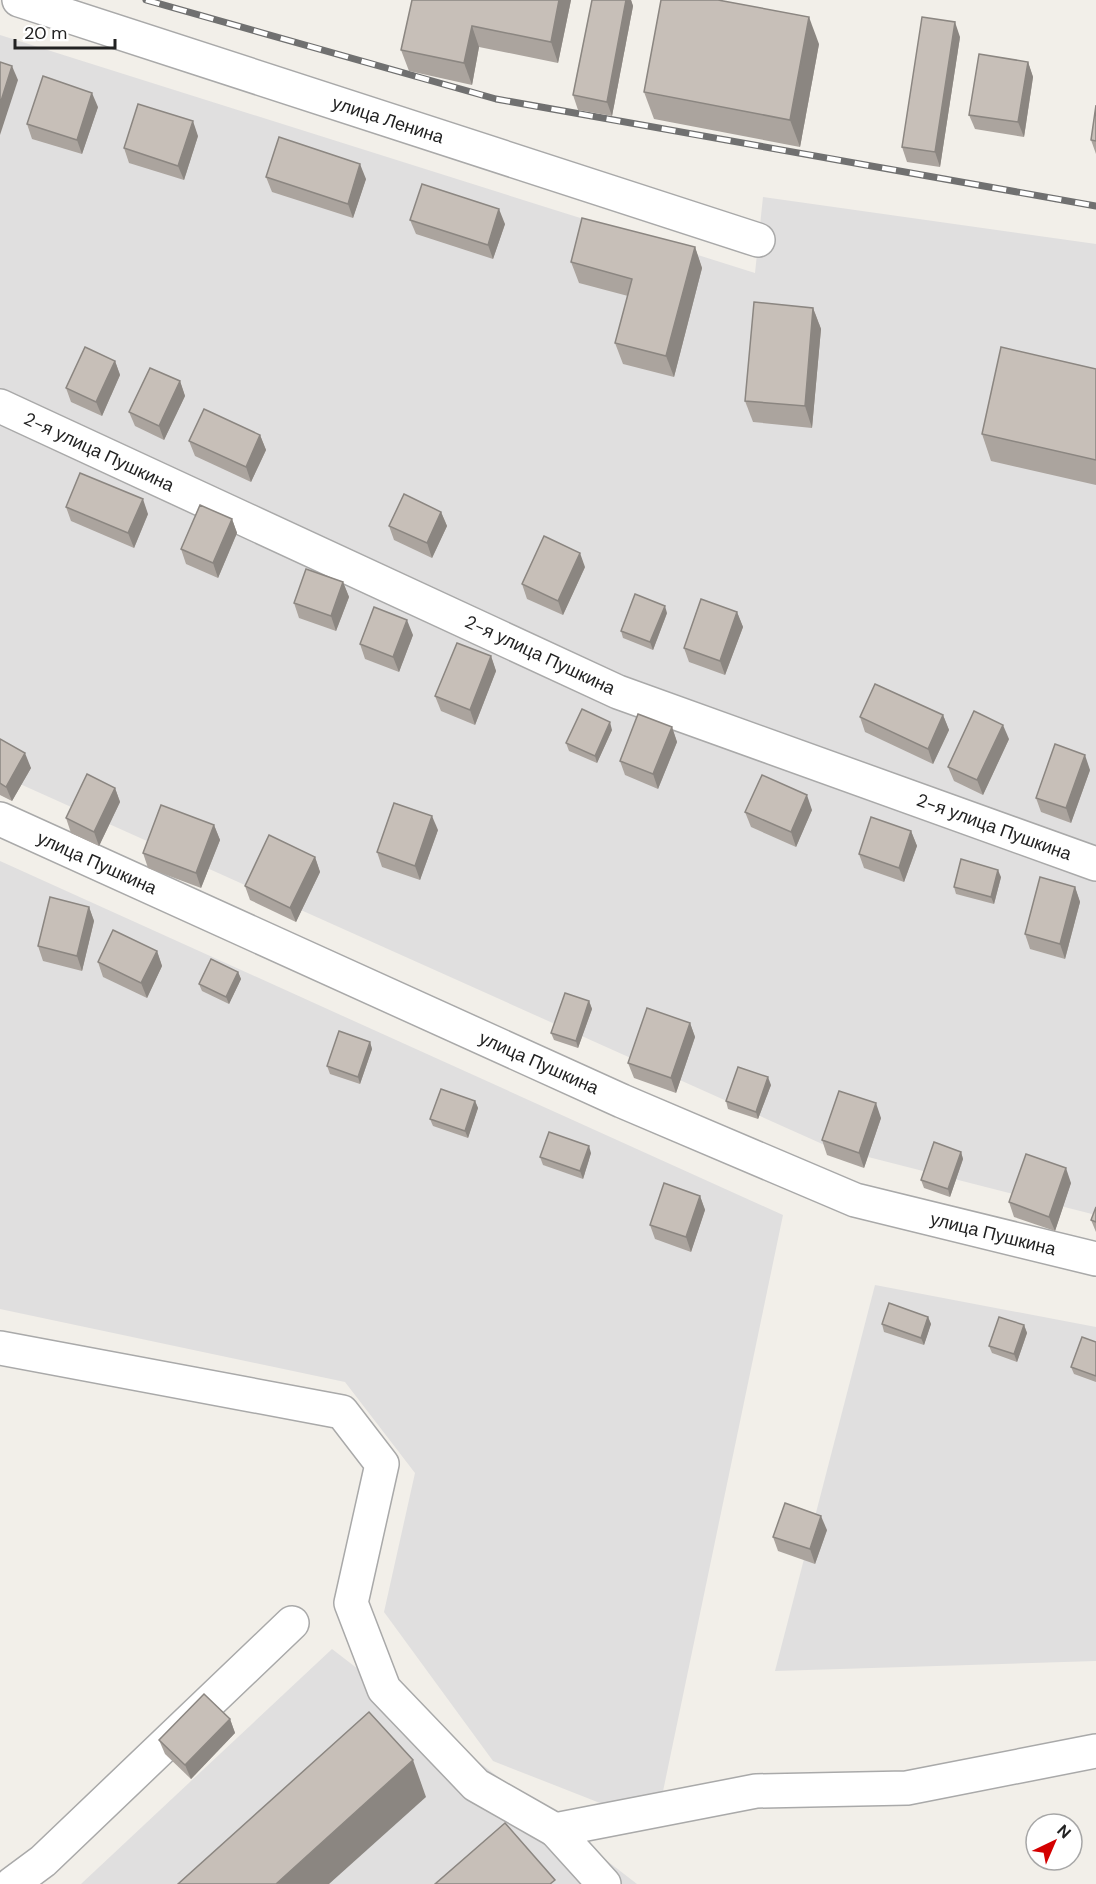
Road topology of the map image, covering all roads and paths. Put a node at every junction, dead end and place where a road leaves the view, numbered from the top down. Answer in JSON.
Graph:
{"nodes":[{"id":1,"x":19,"y":0,"type":"edge"},
{"id":2,"x":758,"y":240,"type":"dead end"},
{"id":3,"x":2,"y":411,"type":"edge"},
{"id":4,"x":0,"y":819,"type":"edge"},
{"id":5,"x":1096,"y":864,"type":"edge"},
{"id":6,"x":1096,"y":1259,"type":"edge"},
{"id":7,"x":0,"y":1348,"type":"edge"},
{"id":8,"x":292,"y":1623,"type":"dead end"},
{"id":9,"x":1096,"y":1751,"type":"edge"},
{"id":10,"x":555,"y":1830,"type":"junction"},
{"id":11,"x":12,"y":1884,"type":"edge"},
{"id":12,"x":604,"y":1884,"type":"edge"}],
"edges":[{"from":1,"to":2,"type":"street","name":"улица Ленина"},
{"from":3,"to":5,"type":"street","name":"2-я улица Пушкина"},
{"from":4,"to":6,"type":"street","name":"улица Пушкина"},
{"from":7,"to":10,"type":"street"},
{"from":8,"to":11,"type":"street"},
{"from":9,"to":10,"type":"street"},
{"from":10,"to":12,"type":"street"}]}
